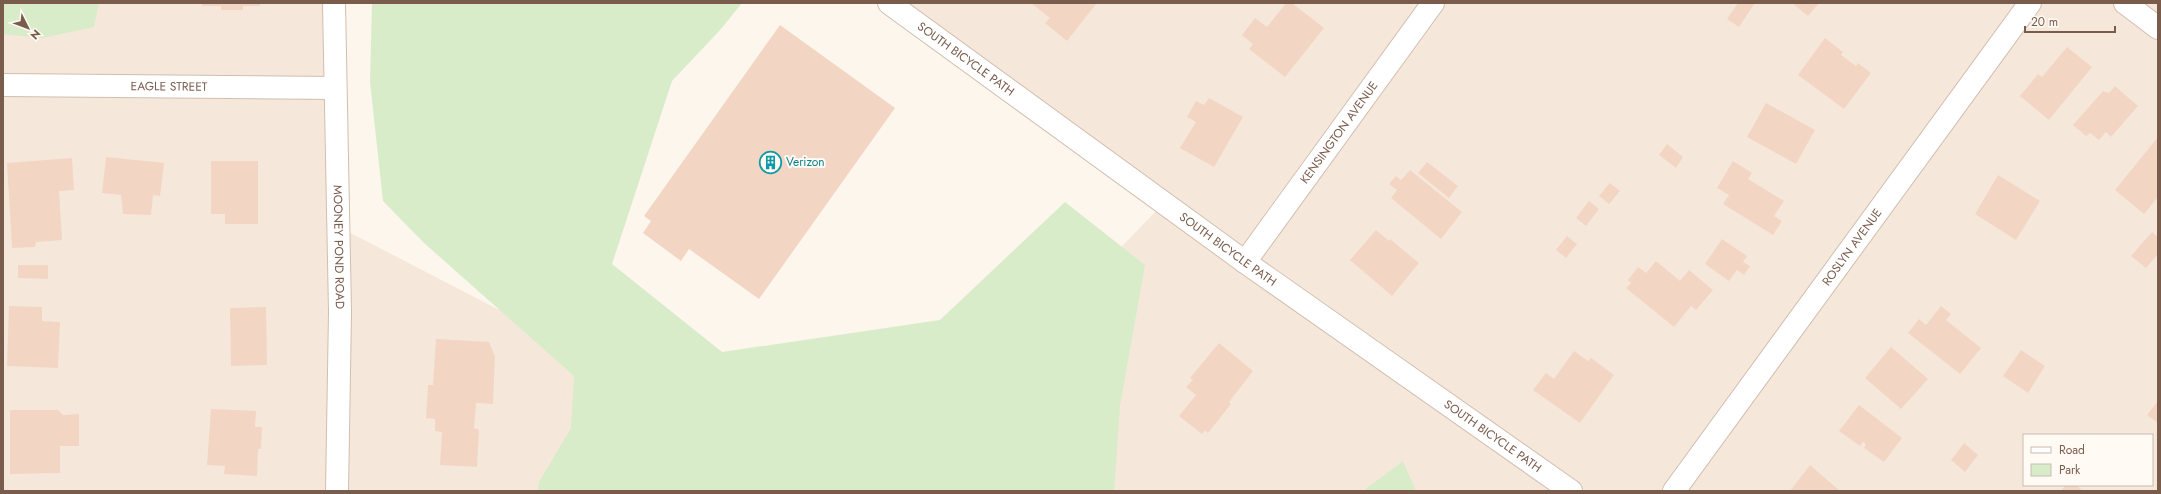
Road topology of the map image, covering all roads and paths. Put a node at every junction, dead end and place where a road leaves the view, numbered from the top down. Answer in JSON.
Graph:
{"nodes":[{"id":1,"x":334,"y":3,"type":"edge"},
{"id":2,"x":889,"y":3,"type":"edge"},
{"id":3,"x":1434,"y":3,"type":"edge"},
{"id":4,"x":2030,"y":3,"type":"edge"},
{"id":5,"x":2124,"y":3,"type":"edge"},
{"id":6,"x":2158,"y":28,"type":"edge"},
{"id":7,"x":3,"y":85,"type":"edge"},
{"id":8,"x":335,"y":88,"type":"junction"},
{"id":9,"x":1245,"y":262,"type":"junction"},
{"id":10,"x":337,"y":491,"type":"edge"},
{"id":11,"x":1571,"y":491,"type":"edge"},
{"id":12,"x":1674,"y":491,"type":"edge"}],
"edges":[{"from":1,"to":8,"type":"street","name":"MOONEY POND ROAD"},
{"from":2,"to":9,"type":"street","name":"SOUTH BICYCLE PATH"},
{"from":3,"to":9,"type":"street","name":"KENSINGTON AVENUE"},
{"from":4,"to":12,"type":"street","name":"ROSLYN AVENUE"},
{"from":5,"to":6,"type":"street"},
{"from":7,"to":8,"type":"street","name":"EAGLE STREET"},
{"from":8,"to":10,"type":"street","name":"MOONEY POND ROAD"},
{"from":9,"to":11,"type":"street","name":"SOUTH BICYCLE PATH"}]}
